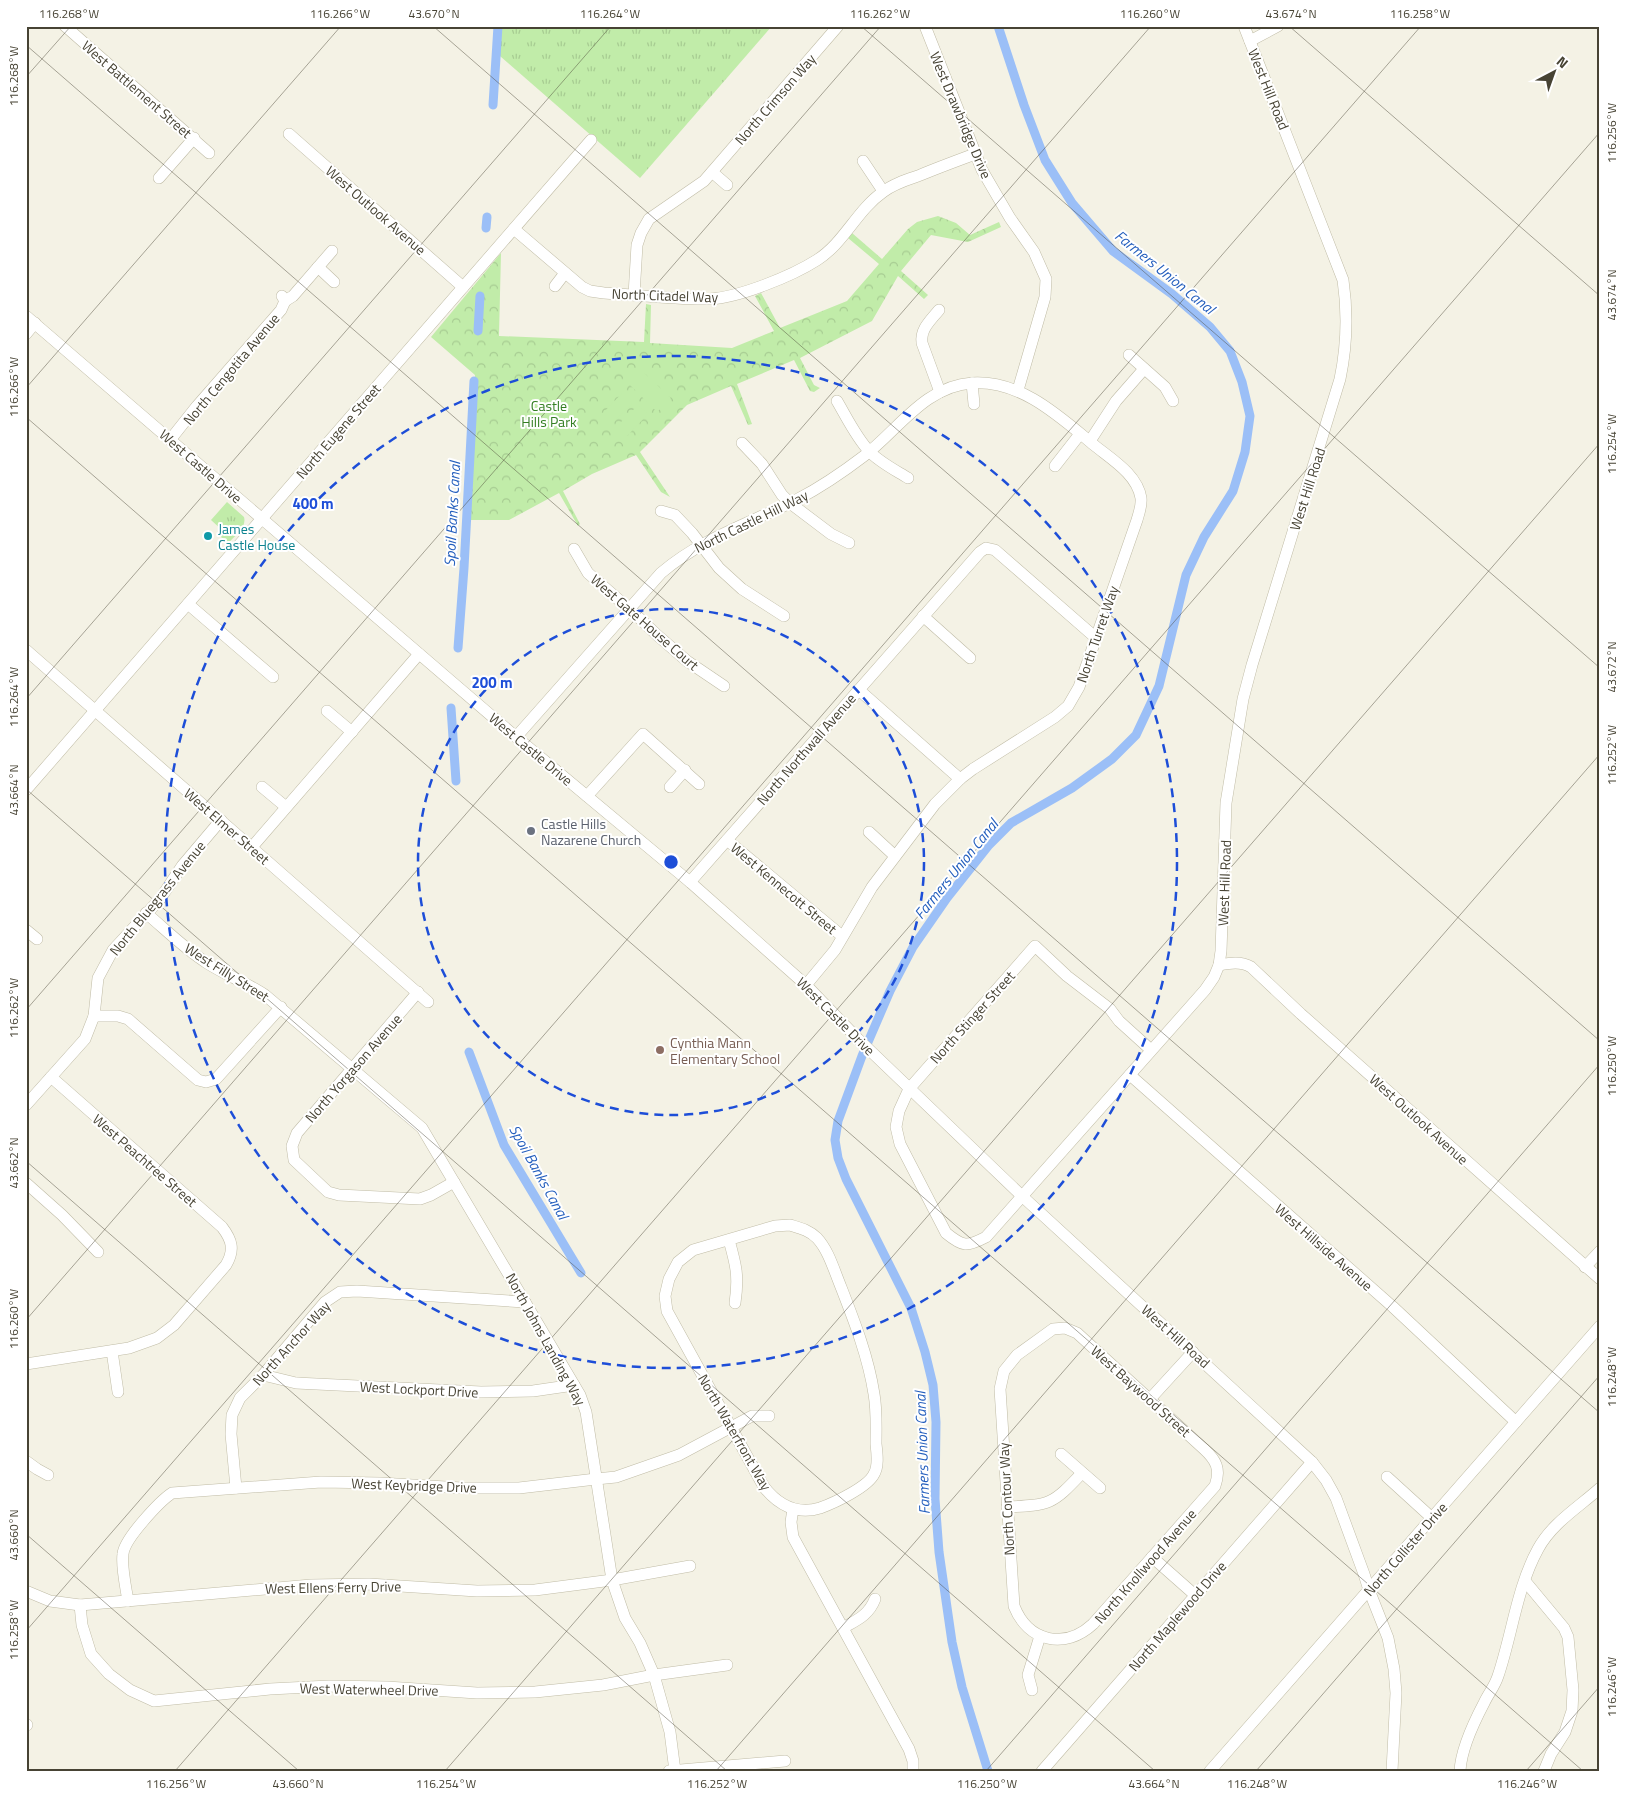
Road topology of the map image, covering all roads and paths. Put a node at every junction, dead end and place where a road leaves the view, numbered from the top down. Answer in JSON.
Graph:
{"nodes":[{"id":1,"x":65,"y":26,"type":"edge"},
{"id":2,"x":838,"y":26,"type":"edge"},
{"id":3,"x":925,"y":26,"type":"edge"},
{"id":4,"x":1244,"y":26,"type":"edge"},
{"id":5,"x":1278,"y":26,"type":"edge"},
{"id":6,"x":1250,"y":41,"type":"junction"},
{"id":7,"x":289,"y":134,"type":"dead end"},
{"id":8,"x":194,"y":138,"type":"junction"},
{"id":9,"x":591,"y":140,"type":"dead end"},
{"id":10,"x":209,"y":153,"type":"dead end"},
{"id":11,"x":975,"y":154,"type":"junction"},
{"id":12,"x":863,"y":161,"type":"dead end"},
{"id":13,"x":712,"y":172,"type":"junction"},
{"id":14,"x":159,"y":178,"type":"dead end"},
{"id":15,"x":727,"y":185,"type":"dead end"},
{"id":16,"x":883,"y":191,"type":"junction"},
{"id":17,"x":514,"y":229,"type":"junction"},
{"id":18,"x":332,"y":251,"type":"dead end"},
{"id":19,"x":318,"y":267,"type":"junction"},
{"id":20,"x":565,"y":273,"type":"junction"},
{"id":21,"x":334,"y":282,"type":"dead end"},
{"id":22,"x":555,"y":286,"type":"dead end"},
{"id":23,"x":463,"y":287,"type":"junction"},
{"id":24,"x":634,"y":295,"type":"junction"},
{"id":25,"x":939,"y":310,"type":"dead end"},
{"id":26,"x":31,"y":320,"type":"edge"},
{"id":27,"x":26,"y":334,"type":"edge"},
{"id":28,"x":1129,"y":354,"type":"dead end"},
{"id":29,"x":1144,"y":370,"type":"junction"},
{"id":30,"x":972,"y":383,"type":"junction"},
{"id":31,"x":1018,"y":390,"type":"junction"},
{"id":32,"x":940,"y":392,"type":"junction"},
{"id":33,"x":1173,"y":401,"type":"dead end"},
{"id":34,"x":837,"y":402,"type":"dead end"},
{"id":35,"x":974,"y":404,"type":"dead end"},
{"id":36,"x":1085,"y":438,"type":"junction"},
{"id":37,"x":170,"y":440,"type":"junction"},
{"id":38,"x":742,"y":443,"type":"dead end"},
{"id":39,"x":869,"y":452,"type":"junction"},
{"id":40,"x":1055,"y":466,"type":"dead end"},
{"id":41,"x":908,"y":478,"type":"dead end"},
{"id":42,"x":790,"y":503,"type":"junction"},
{"id":43,"x":661,"y":511,"type":"dead end"},
{"id":44,"x":262,"y":519,"type":"junction"},
{"id":45,"x":849,"y":543,"type":"dead end"},
{"id":46,"x":700,"y":544,"type":"junction"},
{"id":47,"x":574,"y":549,"type":"dead end"},
{"id":48,"x":188,"y":604,"type":"junction"},
{"id":49,"x":630,"y":609,"type":"junction"},
{"id":50,"x":784,"y":616,"type":"dead end"},
{"id":51,"x":923,"y":616,"type":"junction"},
{"id":52,"x":1096,"y":638,"type":"junction"},
{"id":53,"x":26,"y":650,"type":"edge"},
{"id":54,"x":420,"y":654,"type":"junction"},
{"id":55,"x":970,"y":658,"type":"dead end"},
{"id":56,"x":273,"y":677,"type":"dead end"},
{"id":57,"x":724,"y":686,"type":"dead end"},
{"id":58,"x":859,"y":690,"type":"junction"},
{"id":59,"x":95,"y":710,"type":"junction"},
{"id":60,"x":327,"y":711,"type":"dead end"},
{"id":61,"x":352,"y":732,"type":"junction"},
{"id":62,"x":516,"y":737,"type":"junction"},
{"id":63,"x":685,"y":770,"type":"junction"},
{"id":64,"x":960,"y":779,"type":"junction"},
{"id":65,"x":699,"y":784,"type":"dead end"},
{"id":66,"x":670,"y":786,"type":"dead end"},
{"id":67,"x":262,"y":787,"type":"dead end"},
{"id":68,"x":26,"y":790,"type":"edge"},
{"id":69,"x":587,"y":796,"type":"junction"},
{"id":70,"x":286,"y":808,"type":"junction"},
{"id":71,"x":221,"y":820,"type":"junction"},
{"id":72,"x":869,"y":832,"type":"dead end"},
{"id":73,"x":727,"y":840,"type":"junction"},
{"id":74,"x":252,"y":847,"type":"junction"},
{"id":75,"x":895,"y":856,"type":"junction"},
{"id":76,"x":690,"y":882,"type":"junction"},
{"id":77,"x":146,"y":913,"type":"junction"},
{"id":78,"x":26,"y":930,"type":"edge"},
{"id":79,"x":842,"y":936,"type":"junction"},
{"id":80,"x":37,"y":939,"type":"dead end"},
{"id":81,"x":1219,"y":965,"type":"junction"},
{"id":82,"x":806,"y":986,"type":"junction"},
{"id":83,"x":418,"y":992,"type":"junction"},
{"id":84,"x":428,"y":1002,"type":"dead end"},
{"id":85,"x":281,"y":1007,"type":"junction"},
{"id":86,"x":94,"y":1016,"type":"junction"},
{"id":87,"x":1151,"y":1050,"type":"junction"},
{"id":88,"x":353,"y":1068,"type":"junction"},
{"id":89,"x":1130,"y":1075,"type":"junction"},
{"id":90,"x":51,"y":1077,"type":"junction"},
{"id":91,"x":909,"y":1088,"type":"junction"},
{"id":92,"x":26,"y":1105,"type":"edge"},
{"id":93,"x":454,"y":1182,"type":"junction"},
{"id":94,"x":26,"y":1183,"type":"edge"},
{"id":95,"x":1022,"y":1197,"type":"junction"},
{"id":96,"x":729,"y":1240,"type":"junction"},
{"id":97,"x":1600,"y":1251,"type":"edge"},
{"id":98,"x":98,"y":1252,"type":"dead end"},
{"id":99,"x":1586,"y":1267,"type":"junction"},
{"id":100,"x":1600,"y":1279,"type":"edge"},
{"id":101,"x":525,"y":1302,"type":"junction"},
{"id":102,"x":734,"y":1303,"type":"dead end"},
{"id":103,"x":1600,"y":1326,"type":"edge"},
{"id":104,"x":1065,"y":1328,"type":"joint"},
{"id":105,"x":112,"y":1351,"type":"junction"},
{"id":106,"x":1193,"y":1352,"type":"junction"},
{"id":107,"x":26,"y":1364,"type":"edge"},
{"id":108,"x":264,"y":1375,"type":"junction"},
{"id":109,"x":574,"y":1385,"type":"junction"},
{"id":110,"x":118,"y":1392,"type":"dead end"},
{"id":111,"x":1150,"y":1399,"type":"junction"},
{"id":112,"x":769,"y":1416,"type":"dead end"},
{"id":113,"x":1516,"y":1422,"type":"junction"},
{"id":114,"x":731,"y":1426,"type":"junction"},
{"id":115,"x":1061,"y":1454,"type":"dead end"},
{"id":116,"x":1214,"y":1458,"type":"joint"},
{"id":117,"x":26,"y":1461,"type":"edge"},
{"id":118,"x":1312,"y":1462,"type":"junction"},
{"id":119,"x":1082,"y":1473,"type":"junction"},
{"id":120,"x":48,"y":1475,"type":"dead end"},
{"id":121,"x":1387,"y":1477,"type":"dead end"},
{"id":122,"x":596,"y":1480,"type":"junction"},
{"id":123,"x":236,"y":1488,"type":"junction"},
{"id":124,"x":1100,"y":1488,"type":"dead end"},
{"id":125,"x":1600,"y":1488,"type":"edge"},
{"id":126,"x":1007,"y":1507,"type":"junction"},
{"id":127,"x":793,"y":1509,"type":"junction"},
{"id":128,"x":1432,"y":1518,"type":"junction"},
{"id":129,"x":1152,"y":1557,"type":"junction"},
{"id":130,"x":690,"y":1566,"type":"dead end"},
{"id":131,"x":612,"y":1580,"type":"junction"},
{"id":132,"x":1525,"y":1581,"type":"junction"},
{"id":133,"x":1369,"y":1590,"type":"junction"},
{"id":134,"x":26,"y":1591,"type":"edge"},
{"id":135,"x":1195,"y":1596,"type":"junction"},
{"id":136,"x":875,"y":1599,"type":"dead end"},
{"id":137,"x":128,"y":1601,"type":"junction"},
{"id":138,"x":80,"y":1605,"type":"junction"},
{"id":139,"x":843,"y":1628,"type":"junction"},
{"id":140,"x":1040,"y":1636,"type":"junction"},
{"id":141,"x":727,"y":1665,"type":"dead end"},
{"id":142,"x":654,"y":1675,"type":"junction"},
{"id":143,"x":1032,"y":1690,"type":"dead end"},
{"id":144,"x":784,"y":1760,"type":"dead end"},
{"id":145,"x":673,"y":1770,"type":"edge"},
{"id":146,"x":913,"y":1771,"type":"edge"},
{"id":147,"x":1042,"y":1771,"type":"edge"},
{"id":148,"x":1210,"y":1771,"type":"edge"},
{"id":149,"x":1392,"y":1771,"type":"edge"},
{"id":150,"x":1460,"y":1771,"type":"edge"},
{"id":151,"x":1544,"y":1771,"type":"edge"}],
"edges":[{"from":1,"to":8,"type":"street","name":"West Battlement Street"},
{"from":2,"to":13,"type":"street","name":"North Crimson Way"},
{"from":3,"to":11,"type":"street","name":"West Drawbridge Drive"},
{"from":4,"to":6,"type":"street","name":"West Hill Road"},
{"from":5,"to":6,"type":"street"},
{"from":6,"to":81,"type":"street","name":"West Hill Road"},
{"from":7,"to":23,"type":"street","name":"West Outlook Avenue"},
{"from":8,"to":10,"type":"street","name":"West Battlement Street"},
{"from":8,"to":14,"type":"street"},
{"from":9,"to":17,"type":"street","name":"North Eugene Street"},
{"from":11,"to":16,"type":"street","name":"North Citadel Way"},
{"from":11,"to":31,"type":"street","name":"West Drawbridge Drive"},
{"from":12,"to":16,"type":"street"},
{"from":13,"to":15,"type":"street"},
{"from":13,"to":24,"type":"street","name":"North Crimson Way"},
{"from":16,"to":24,"type":"street","name":"North Citadel Way"},
{"from":17,"to":20,"type":"street","name":"North Citadel Way"},
{"from":17,"to":23,"type":"street","name":"North Eugene Street"},
{"from":18,"to":19,"type":"street","name":"North Cengotita Avenue"},
{"from":19,"to":21,"type":"street"},
{"from":19,"to":37,"type":"street","name":"North Cengotita Avenue"},
{"from":20,"to":22,"type":"street"},
{"from":20,"to":24,"type":"street","name":"North Citadel Way"},
{"from":23,"to":44,"type":"street","name":"North Eugene Street"},
{"from":25,"to":32,"type":"street"},
{"from":26,"to":27,"type":"street"},
{"from":26,"to":37,"type":"street","name":"West Castle Drive"},
{"from":28,"to":29,"type":"street"},
{"from":29,"to":33,"type":"street"},
{"from":29,"to":36,"type":"street"},
{"from":30,"to":31,"type":"street","name":"North Castle Hill Way"},
{"from":30,"to":32,"type":"street","name":"North Castle Hill Way"},
{"from":30,"to":35,"type":"street"},
{"from":31,"to":36,"type":"street","name":"North Turret Way"},
{"from":32,"to":39,"type":"street","name":"North Castle Hill Way"},
{"from":34,"to":39,"type":"street"},
{"from":36,"to":40,"type":"street"},
{"from":36,"to":52,"type":"street","name":"North Turret Way"},
{"from":37,"to":44,"type":"street","name":"West Castle Drive"},
{"from":38,"to":42,"type":"street"},
{"from":39,"to":41,"type":"street"},
{"from":39,"to":42,"type":"street","name":"North Castle Hill Way"},
{"from":42,"to":45,"type":"street"},
{"from":42,"to":46,"type":"street","name":"North Castle Hill Way"},
{"from":43,"to":46,"type":"street"},
{"from":44,"to":48,"type":"street","name":"North Eugene Street"},
{"from":44,"to":54,"type":"street","name":"West Castle Drive"},
{"from":46,"to":49,"type":"street","name":"North Castle Hill Way"},
{"from":46,"to":50,"type":"street"},
{"from":47,"to":49,"type":"street","name":"West Gate House Court"},
{"from":48,"to":56,"type":"street"},
{"from":48,"to":59,"type":"street","name":"North Eugene Street"},
{"from":49,"to":57,"type":"street","name":"West Gate House Court"},
{"from":49,"to":62,"type":"street","name":"North Castle Hill Way"},
{"from":51,"to":52,"type":"street","name":"North Northwall Avenue"},
{"from":51,"to":55,"type":"street"},
{"from":51,"to":58,"type":"street","name":"North Northwall Avenue"},
{"from":52,"to":64,"type":"street","name":"North Turret Way"},
{"from":53,"to":59,"type":"street","name":"West Elmer Street"},
{"from":54,"to":61,"type":"street"},
{"from":54,"to":62,"type":"street","name":"West Castle Drive"},
{"from":58,"to":64,"type":"street"},
{"from":58,"to":73,"type":"street","name":"North Northwall Avenue"},
{"from":59,"to":68,"type":"street","name":"North Eugene Street"},
{"from":59,"to":71,"type":"street","name":"West Elmer Street"},
{"from":60,"to":61,"type":"street"},
{"from":61,"to":70,"type":"street"},
{"from":62,"to":69,"type":"street","name":"West Castle Drive"},
{"from":63,"to":65,"type":"street"},
{"from":63,"to":66,"type":"street"},
{"from":63,"to":69,"type":"street"},
{"from":64,"to":75,"type":"street","name":"North Turret Way"},
{"from":67,"to":70,"type":"street"},
{"from":69,"to":76,"type":"street","name":"West Castle Drive"},
{"from":70,"to":74,"type":"street"},
{"from":71,"to":74,"type":"street","name":"West Elmer Street"},
{"from":71,"to":77,"type":"street","name":"North Bluegrass Avenue"},
{"from":72,"to":75,"type":"street"},
{"from":73,"to":76,"type":"street","name":"North Northwall Avenue"},
{"from":73,"to":79,"type":"street","name":"West Kennecott Street"},
{"from":74,"to":83,"type":"street","name":"West Elmer Street"},
{"from":75,"to":79,"type":"street","name":"North Turret Way"},
{"from":76,"to":82,"type":"street","name":"West Castle Drive"},
{"from":77,"to":85,"type":"street","name":"West Filly Street"},
{"from":77,"to":86,"type":"street","name":"North Bluegrass Avenue"},
{"from":78,"to":80,"type":"street"},
{"from":79,"to":82,"type":"street","name":"North Turret Way"},
{"from":81,"to":87,"type":"street","name":"West Hill Road"},
{"from":81,"to":99,"type":"street","name":"West Outlook Avenue"},
{"from":82,"to":91,"type":"street","name":"West Castle Drive"},
{"from":83,"to":84,"type":"street","name":"West Elmer Street"},
{"from":83,"to":88,"type":"street","name":"North Yorgason Avenue"},
{"from":85,"to":86,"type":"street"},
{"from":85,"to":88,"type":"street","name":"West Filly Street"},
{"from":86,"to":90,"type":"street","name":"North Bluegrass Avenue"},
{"from":87,"to":89,"type":"street","name":"West Hill Road"},
{"from":87,"to":91,"type":"street","name":"North Stinger Street"},
{"from":88,"to":93,"type":"street","name":"North Johns Landing Way"},
{"from":88,"to":93,"type":"street","name":"North Yorgason Avenue"},
{"from":89,"to":95,"type":"street","name":"West Hill Road"},
{"from":89,"to":113,"type":"street","name":"West Hillside Avenue"},
{"from":90,"to":92,"type":"street","name":"North Bluegrass Avenue"},
{"from":90,"to":105,"type":"street","name":"West Peachtree Street"},
{"from":91,"to":95,"type":"street","name":"West Castle Drive"},
{"from":91,"to":95,"type":"street","name":"North Stinger Street"},
{"from":93,"to":101,"type":"street","name":"North Johns Landing Way"},
{"from":94,"to":98,"type":"street"},
{"from":95,"to":106,"type":"street","name":"West Hill Road"},
{"from":96,"to":102,"type":"street"},
{"from":96,"to":114,"type":"street","name":"North Waterfront Way"},
{"from":96,"to":127,"type":"street"},
{"from":97,"to":99,"type":"street"},
{"from":99,"to":100,"type":"street","name":"West Outlook Avenue"},
{"from":101,"to":108,"type":"street","name":"North Anchor Way"},
{"from":101,"to":109,"type":"street","name":"North Johns Landing Way"},
{"from":103,"to":113,"type":"street","name":"North Collister Drive"},
{"from":104,"to":111,"type":"street","name":"West Baywood Street"},
{"from":104,"to":126,"type":"street","name":"North Contour Way"},
{"from":105,"to":107,"type":"street"},
{"from":105,"to":110,"type":"street"},
{"from":106,"to":111,"type":"street"},
{"from":106,"to":118,"type":"street","name":"West Hill Road"},
{"from":108,"to":109,"type":"street","name":"West Lockport Drive"},
{"from":108,"to":123,"type":"street","name":"North Anchor Way"},
{"from":109,"to":122,"type":"street","name":"North Johns Landing Way"},
{"from":111,"to":116,"type":"street","name":"West Baywood Street"},
{"from":112,"to":114,"type":"street","name":"West Keybridge Drive"},
{"from":113,"to":128,"type":"street","name":"North Collister Drive"},
{"from":114,"to":122,"type":"street","name":"West Keybridge Drive"},
{"from":114,"to":127,"type":"street","name":"North Waterfront Way"},
{"from":115,"to":119,"type":"street"},
{"from":116,"to":129,"type":"street","name":"North Knollwood Avenue"},
{"from":117,"to":120,"type":"street"},
{"from":118,"to":133,"type":"street","name":"West Hill Road"},
{"from":118,"to":135,"type":"street","name":"North Maplewood Drive"},
{"from":119,"to":124,"type":"street"},
{"from":119,"to":126,"type":"street"},
{"from":121,"to":128,"type":"street"},
{"from":122,"to":123,"type":"street","name":"West Keybridge Drive"},
{"from":122,"to":131,"type":"street","name":"North Johns Landing Way"},
{"from":123,"to":137,"type":"street","name":"West Keybridge Drive"},
{"from":125,"to":132,"type":"street"},
{"from":126,"to":140,"type":"street","name":"North Contour Way"},
{"from":127,"to":139,"type":"street"},
{"from":128,"to":133,"type":"street","name":"North Collister Drive"},
{"from":129,"to":135,"type":"street"},
{"from":129,"to":140,"type":"street","name":"North Knollwood Avenue"},
{"from":130,"to":131,"type":"street","name":"West Ellens Ferry Drive"},
{"from":131,"to":137,"type":"street","name":"West Ellens Ferry Drive"},
{"from":131,"to":142,"type":"street","name":"North Johns Landing Way"},
{"from":132,"to":150,"type":"street"},
{"from":132,"to":151,"type":"street"},
{"from":133,"to":148,"type":"street","name":"North Collister Drive"},
{"from":133,"to":149,"type":"street","name":"West Hill Road"},
{"from":134,"to":138,"type":"street","name":"West Ellens Ferry Drive"},
{"from":135,"to":147,"type":"street","name":"North Maplewood Drive"},
{"from":136,"to":139,"type":"street"},
{"from":137,"to":138,"type":"street","name":"West Ellens Ferry Drive"},
{"from":138,"to":142,"type":"street","name":"West Waterwheel Drive"},
{"from":139,"to":146,"type":"street"},
{"from":140,"to":143,"type":"street"},
{"from":141,"to":142,"type":"street","name":"West Waterwheel Drive"},
{"from":142,"to":145,"type":"street","name":"North Johns Landing Way"},
{"from":144,"to":145,"type":"street"}]}
